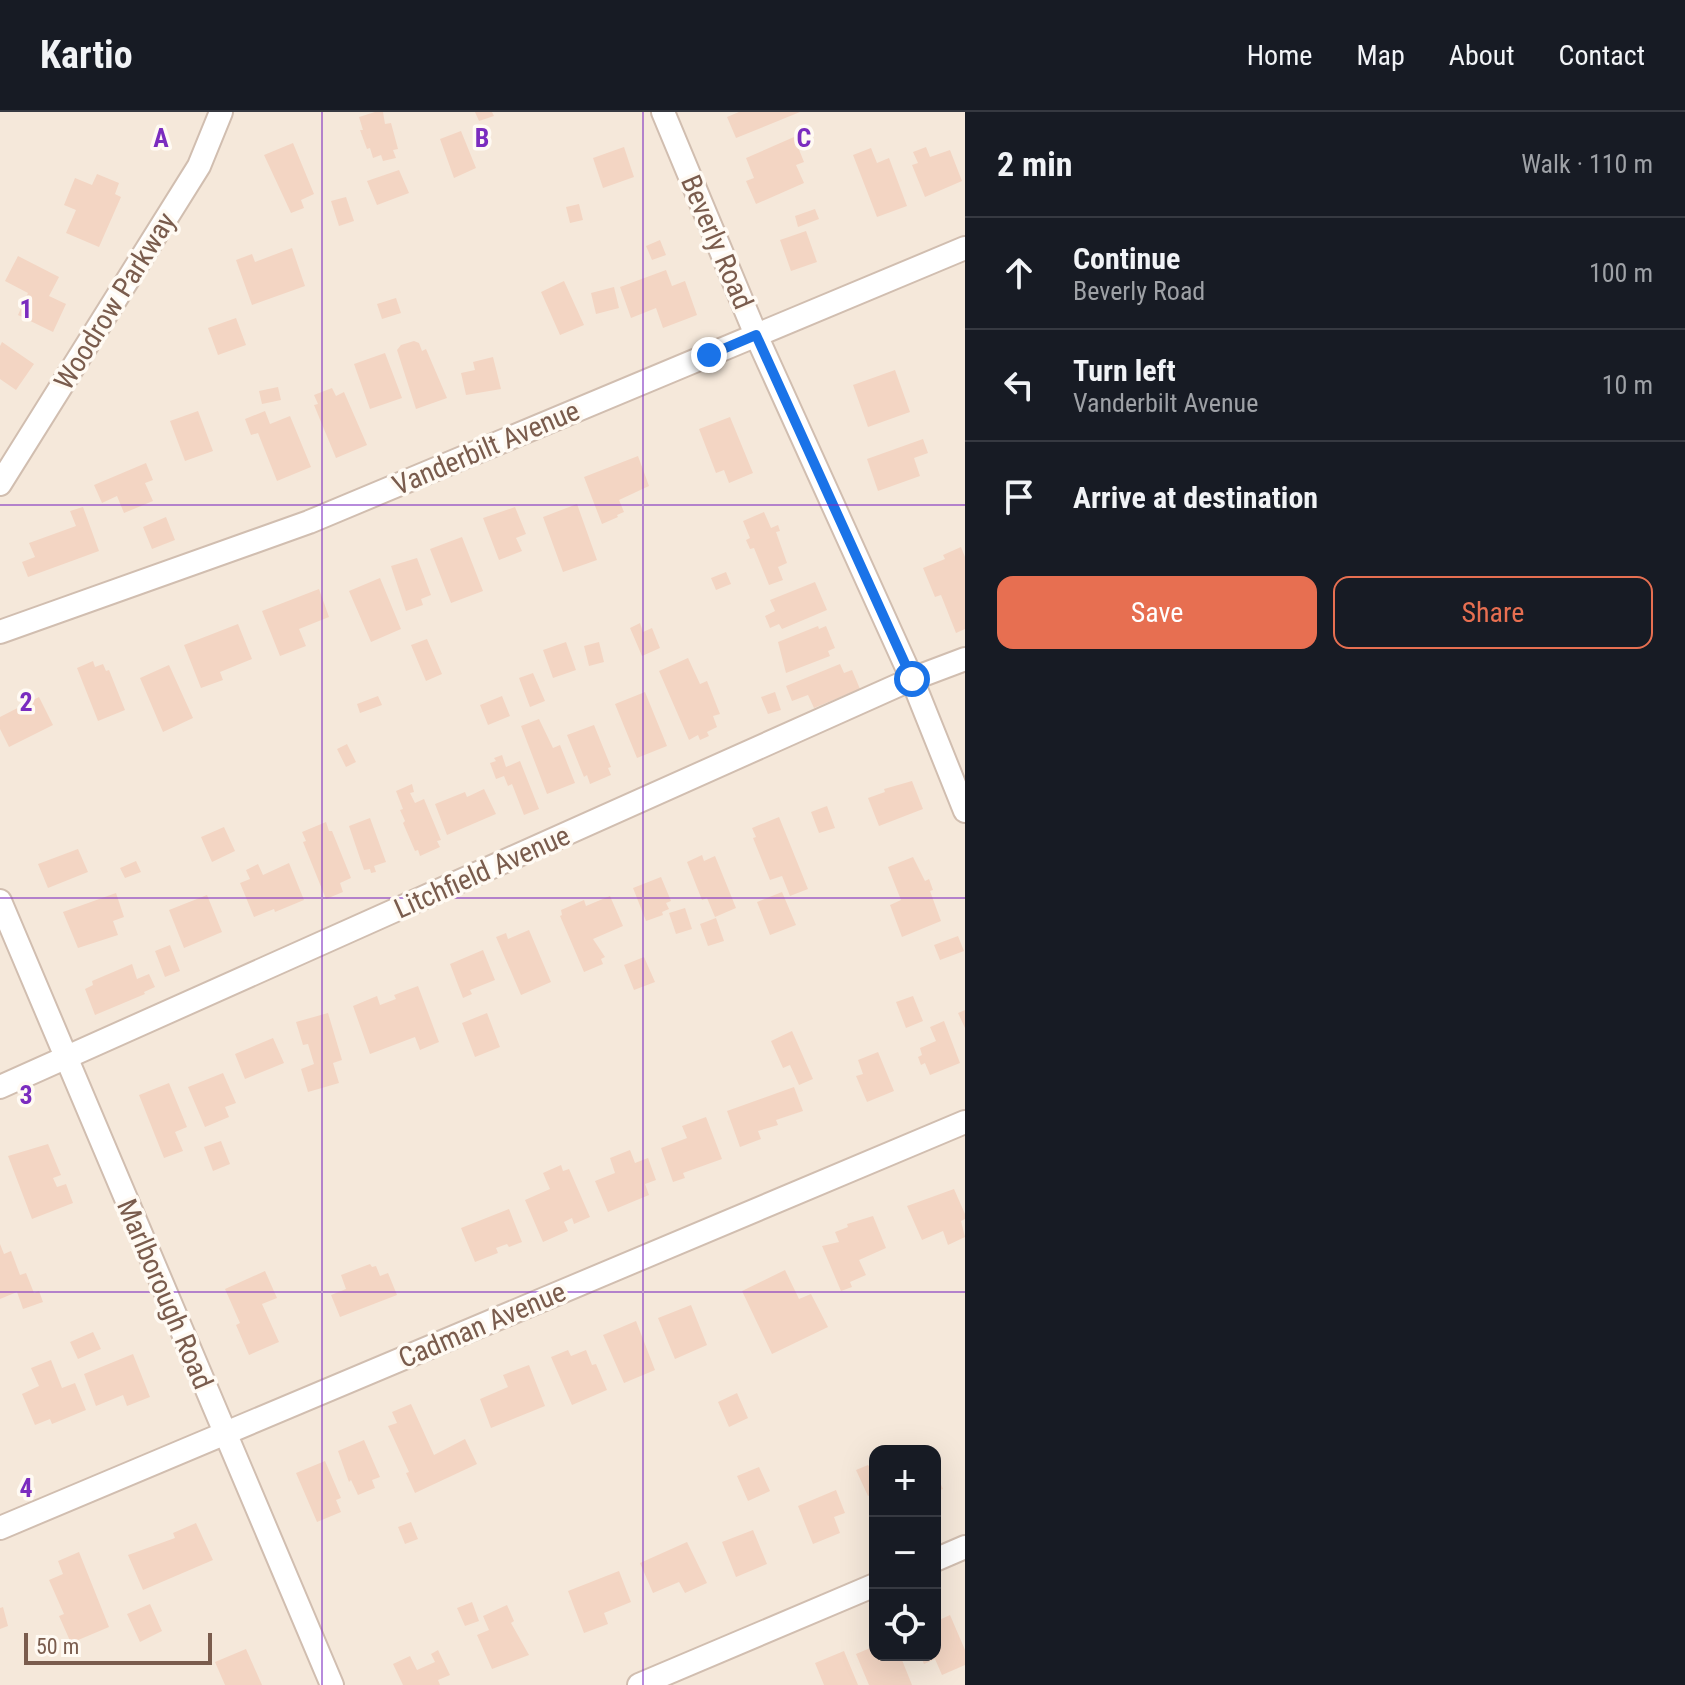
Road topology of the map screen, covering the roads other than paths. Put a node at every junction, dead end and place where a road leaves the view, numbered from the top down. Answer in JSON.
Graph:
{"nodes":[{"id":1,"x":241,"y":112,"type":"edge"},
{"id":2,"x":663,"y":112,"type":"edge"},
{"id":3,"x":219,"y":117,"type":"edge"},
{"id":4,"x":965,"y":248,"type":"edge"},
{"id":5,"x":756,"y":335,"type":"junction"},
{"id":6,"x":0,"y":484,"type":"edge"},
{"id":7,"x":0,"y":632,"type":"edge"},
{"id":8,"x":965,"y":659,"type":"edge"},
{"id":9,"x":912,"y":679,"type":"junction"},
{"id":10,"x":965,"y":811,"type":"edge"},
{"id":11,"x":0,"y":901,"type":"edge"},
{"id":12,"x":67,"y":1058,"type":"junction"},
{"id":13,"x":0,"y":1087,"type":"edge"},
{"id":14,"x":965,"y":1122,"type":"edge"},
{"id":15,"x":223,"y":1434,"type":"junction"},
{"id":16,"x":0,"y":1528,"type":"edge"},
{"id":17,"x":965,"y":1547,"type":"edge"},
{"id":18,"x":941,"y":1557,"type":"edge"},
{"id":19,"x":869,"y":1588,"type":"edge"},
{"id":20,"x":332,"y":1685,"type":"edge"},
{"id":21,"x":639,"y":1685,"type":"edge"}],
"edges":[{"from":1,"to":3,"type":"street"},
{"from":2,"to":5,"type":"street","name":"Beverly Road"},
{"from":3,"to":6,"type":"street","name":"Woodrow Parkway"},
{"from":4,"to":5,"type":"street","name":"Vanderbilt Avenue"},
{"from":5,"to":7,"type":"street","name":"Vanderbilt Avenue"},
{"from":5,"to":9,"type":"street","name":"Beverly Road"},
{"from":8,"to":9,"type":"street","name":"Litchfield Avenue"},
{"from":9,"to":10,"type":"street","name":"Beverly Road"},
{"from":9,"to":12,"type":"street","name":"Litchfield Avenue"},
{"from":11,"to":12,"type":"street","name":"Marlborough Road"},
{"from":12,"to":13,"type":"street","name":"Litchfield Avenue"},
{"from":12,"to":15,"type":"street","name":"Marlborough Road"},
{"from":14,"to":15,"type":"street","name":"Cadman Avenue"},
{"from":15,"to":16,"type":"street","name":"Cadman Avenue"},
{"from":15,"to":20,"type":"street","name":"Marlborough Road"},
{"from":17,"to":18,"type":"street"},
{"from":19,"to":21,"type":"street"}]}
